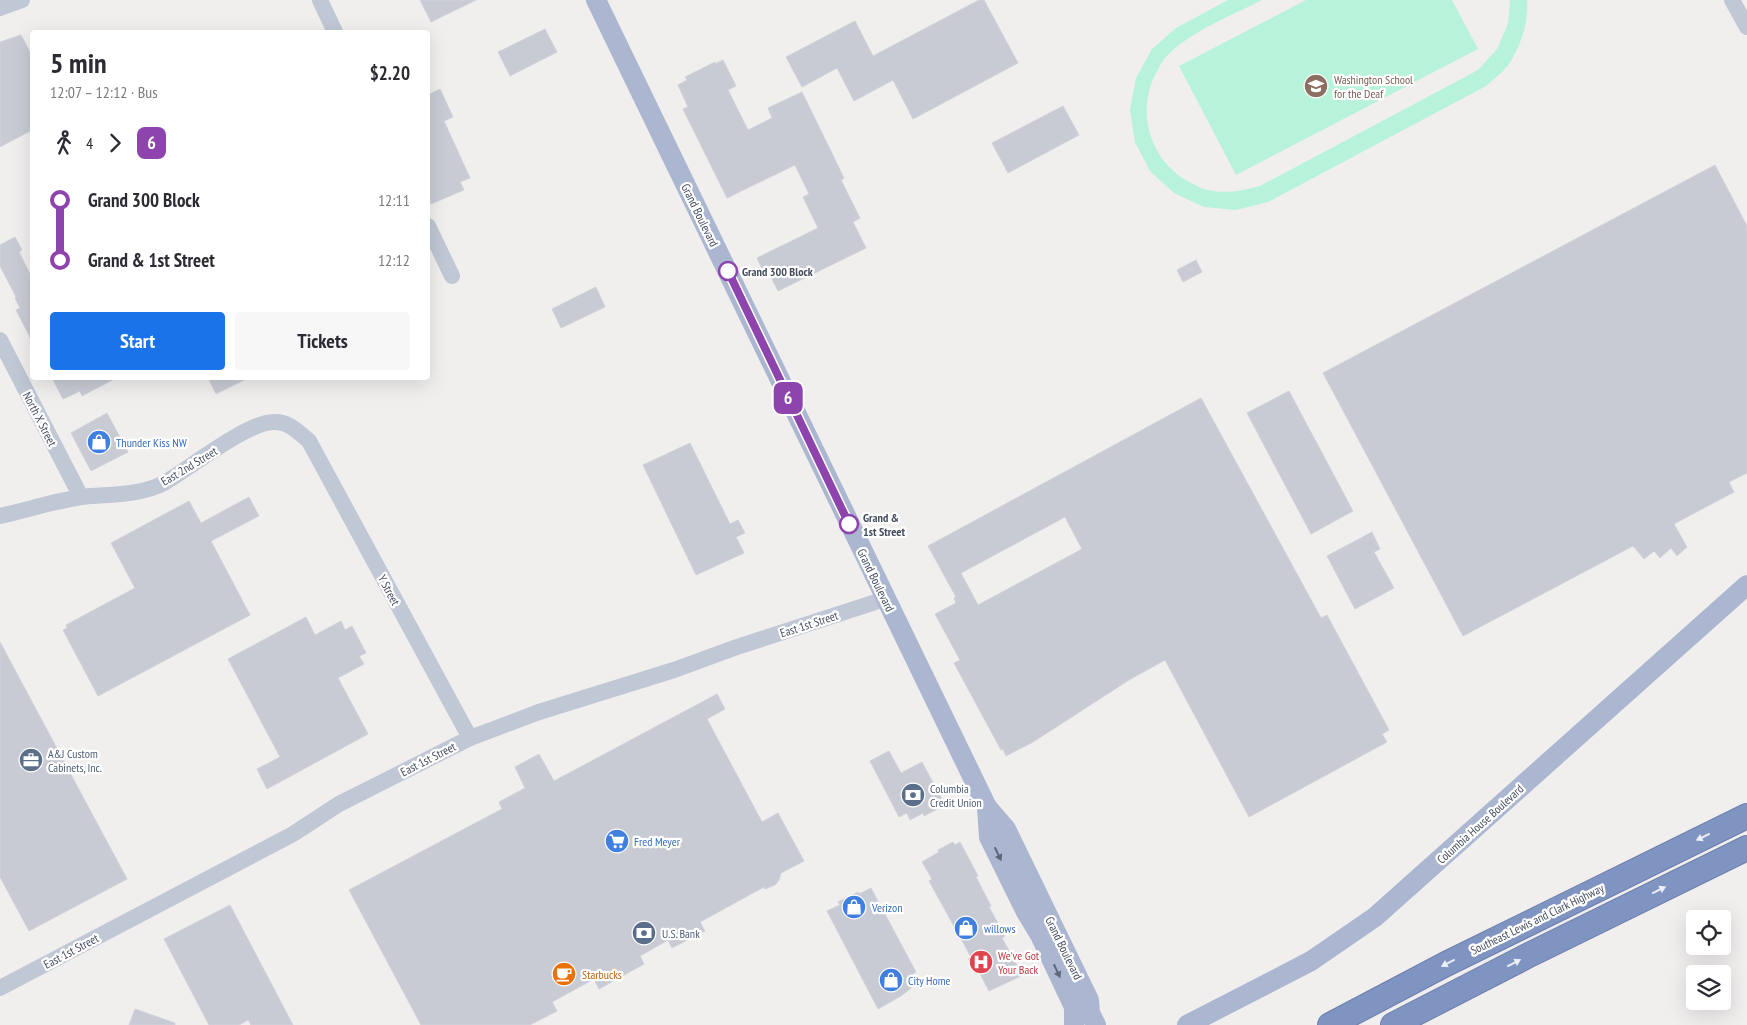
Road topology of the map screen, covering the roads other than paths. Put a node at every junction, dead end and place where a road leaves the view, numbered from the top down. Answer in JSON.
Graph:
{"nodes":[{"id":1,"x":22,"y":0,"type":"edge"},
{"id":2,"x":320,"y":0,"type":"edge"},
{"id":3,"x":596,"y":0,"type":"edge"},
{"id":4,"x":1732,"y":0,"type":"edge"},
{"id":5,"x":0,"y":8,"type":"edge"},
{"id":6,"x":1747,"y":27,"type":"edge"},
{"id":7,"x":334,"y":30,"type":"edge"},
{"id":8,"x":430,"y":230,"type":"edge"},
{"id":9,"x":452,"y":276,"type":"dead end"},
{"id":10,"x":0,"y":340,"type":"edge"},
{"id":11,"x":309,"y":441,"type":"joint"},
{"id":12,"x":81,"y":497,"type":"junction"},
{"id":13,"x":0,"y":516,"type":"edge"},
{"id":14,"x":1747,"y":585,"type":"edge"},
{"id":15,"x":885,"y":599,"type":"junction"},
{"id":16,"x":470,"y":738,"type":"junction"},
{"id":17,"x":1747,"y":816,"type":"edge"},
{"id":18,"x":1747,"y":848,"type":"edge"},
{"id":19,"x":0,"y":988,"type":"edge"},
{"id":20,"x":1083,"y":1017,"type":"edge"},
{"id":21,"x":1186,"y":1025,"type":"edge"},
{"id":22,"x":1330,"y":1025,"type":"edge"},
{"id":23,"x":1393,"y":1025,"type":"edge"}],
"edges":[{"from":1,"to":5,"type":"street"},
{"from":2,"to":7,"type":"street"},
{"from":3,"to":15,"type":"main road","name":"Grand Boulevard"},
{"from":4,"to":6,"type":"street"},
{"from":8,"to":9,"type":"street"},
{"from":10,"to":12,"type":"street","name":"North X Street"},
{"from":11,"to":12,"type":"street","name":"East 2nd Street"},
{"from":11,"to":16,"type":"street","name":"Y Street"},
{"from":12,"to":13,"type":"street","name":"East 2nd Street"},
{"from":14,"to":21,"type":"main road","name":"Columbia House Boulevard"},
{"from":15,"to":16,"type":"street","name":"East 1st Street"},
{"from":15,"to":20,"type":"main road","name":"Grand Boulevard"},
{"from":16,"to":19,"type":"street","name":"East 1st Street"},
{"from":17,"to":22,"type":"highway","name":"Southeast Lewis and Clark Highway","one_way":true},
{"from":23,"to":18,"type":"highway","one_way":true}]}
